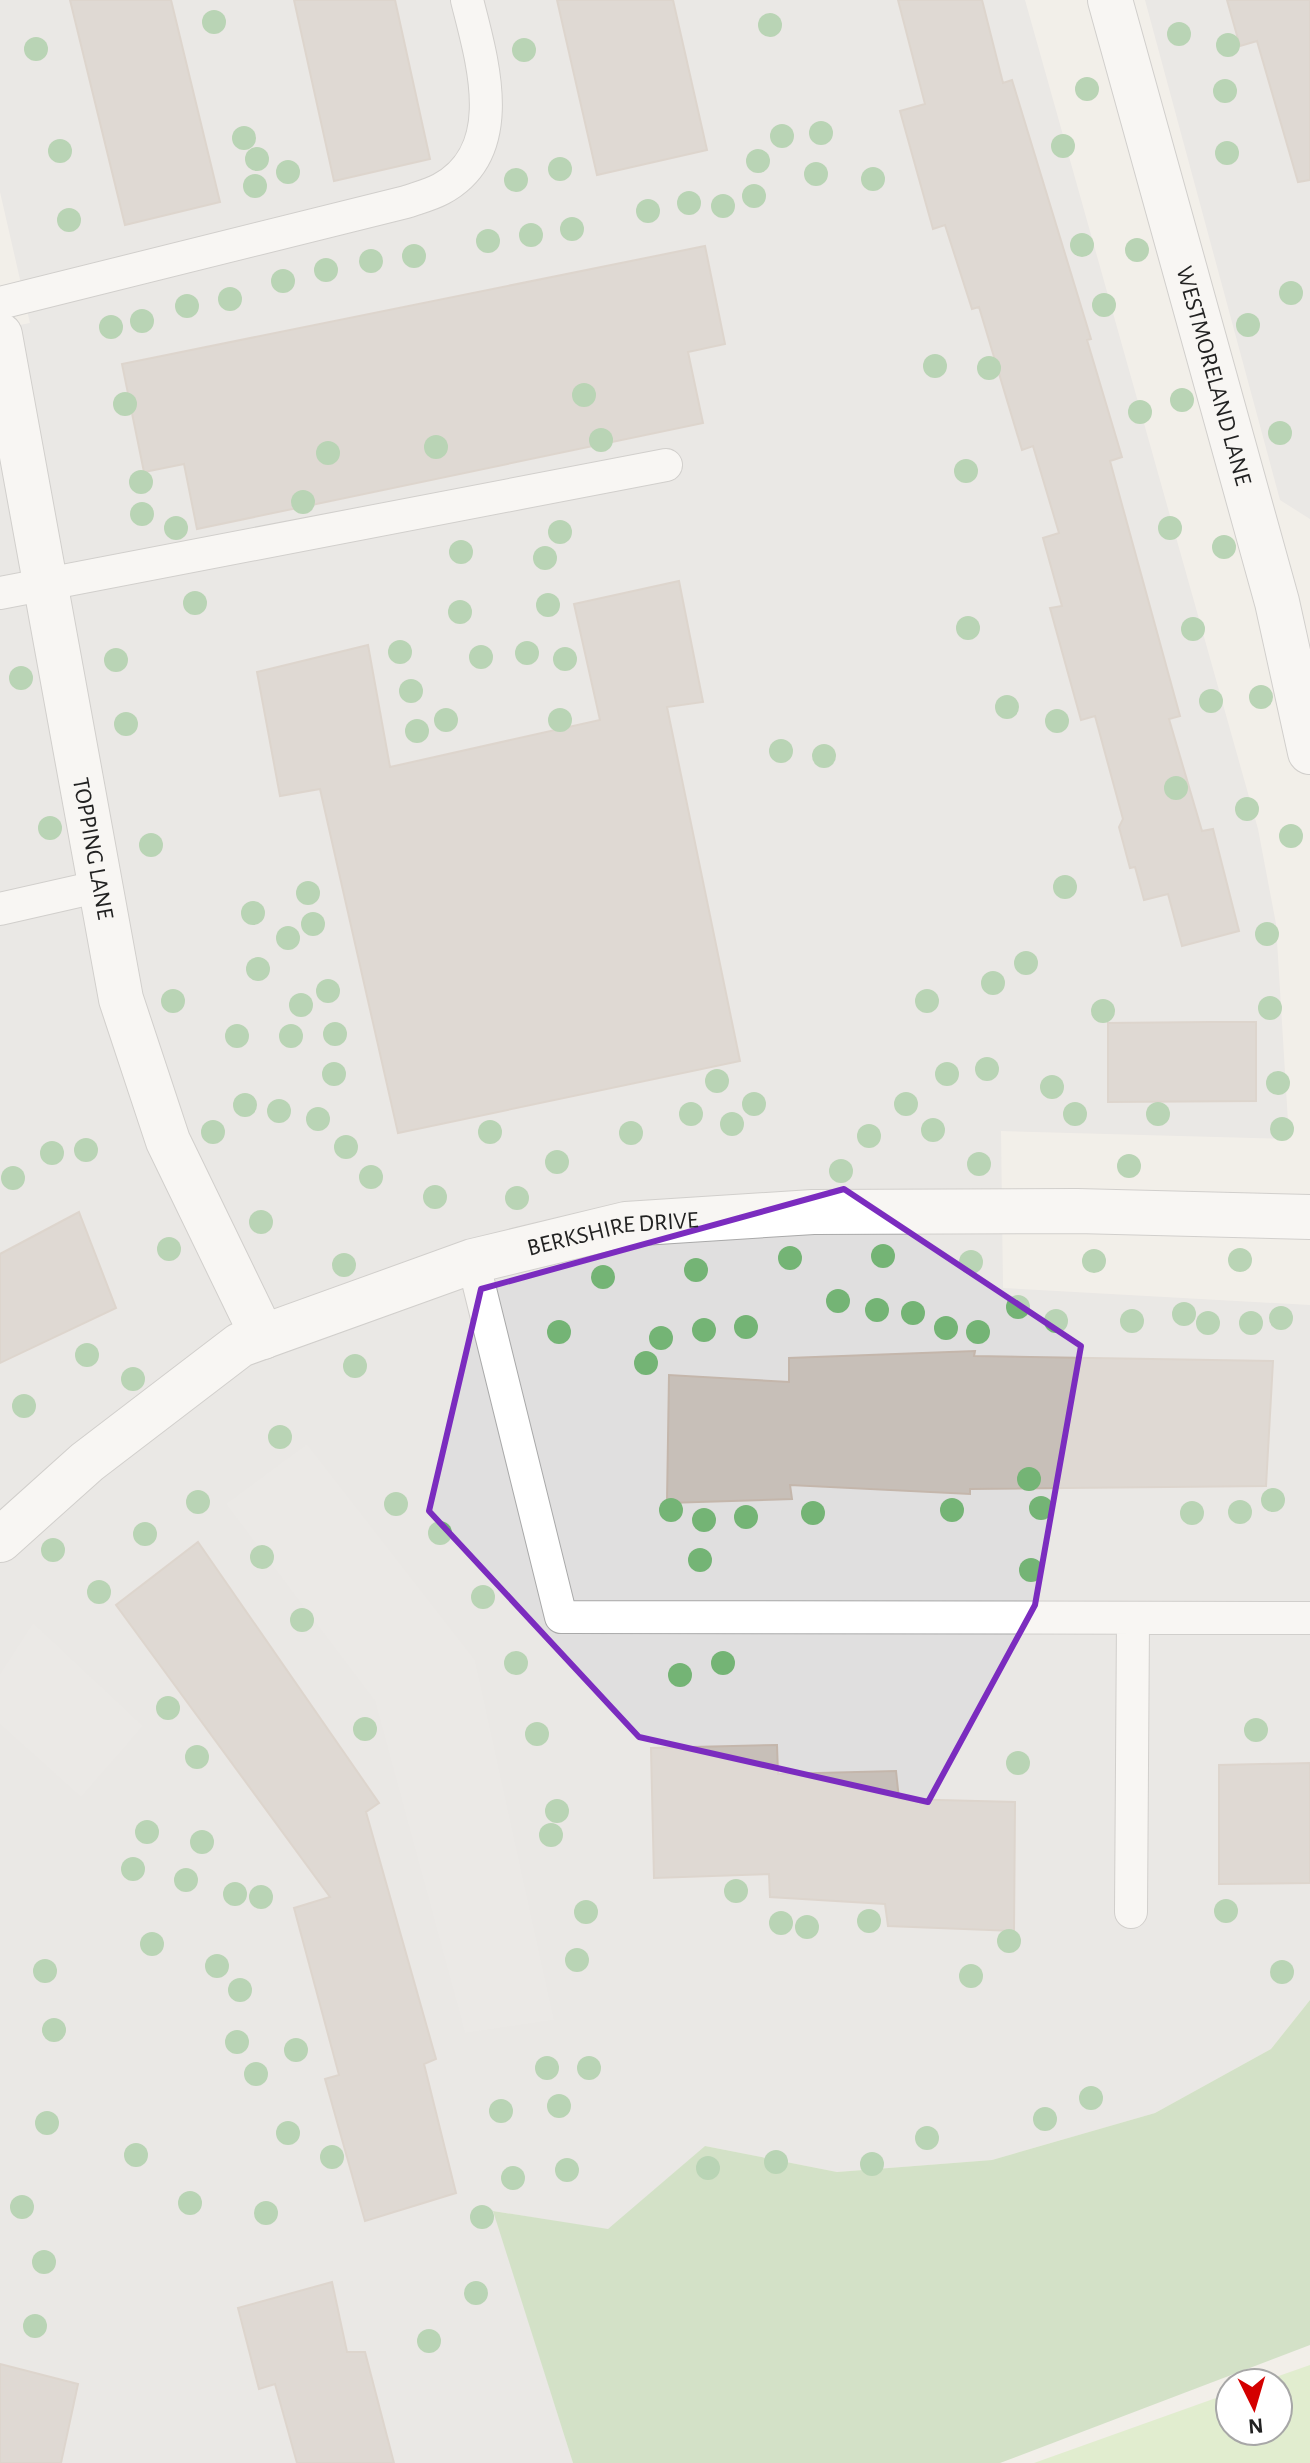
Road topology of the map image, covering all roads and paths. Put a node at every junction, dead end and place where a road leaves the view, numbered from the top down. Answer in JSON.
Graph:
{"nodes":[{"id":1,"x":467,"y":0,"type":"edge"},
{"id":2,"x":1110,"y":0,"type":"edge"},
{"id":3,"x":0,"y":303,"type":"edge"},
{"id":4,"x":0,"y":335,"type":"edge"},
{"id":5,"x":666,"y":465,"type":"dead end"},
{"id":6,"x":46,"y":586,"type":"junction"},
{"id":7,"x":0,"y":593,"type":"edge"},
{"id":8,"x":1293,"y":597,"type":"edge"},
{"id":9,"x":1310,"y":752,"type":"edge"},
{"id":10,"x":101,"y":886,"type":"junction"},
{"id":11,"x":0,"y":909,"type":"edge"},
{"id":12,"x":1310,"y":1217,"type":"edge"},
{"id":13,"x":473,"y":1261,"type":"junction"},
{"id":14,"x":263,"y":1337,"type":"junction"},
{"id":15,"x":0,"y":1540,"type":"edge"},
{"id":16,"x":1310,"y":1618,"type":"edge"},
{"id":17,"x":1133,"y":1620,"type":"junction"},
{"id":18,"x":1131,"y":1912,"type":"dead end"}],
"edges":[{"from":1,"to":3,"type":"lane"},
{"from":2,"to":8,"type":"street","name":"WESTMORELAND LANE"},
{"from":4,"to":6,"type":"street","name":"TOPPING LANE"},
{"from":5,"to":6,"type":"lane"},
{"from":6,"to":7,"type":"lane"},
{"from":6,"to":10,"type":"street","name":"TOPPING LANE"},
{"from":8,"to":9,"type":"street","name":"WESTMORELAND LANE"},
{"from":10,"to":11,"type":"lane"},
{"from":10,"to":14,"type":"street","name":"TOPPING LANE"},
{"from":12,"to":13,"type":"street","name":"BERKSHIRE DRIVE"},
{"from":13,"to":14,"type":"street","name":"BERKSHIRE DRIVE"},
{"from":13,"to":17,"type":"lane"},
{"from":14,"to":15,"type":"street","name":"BERKSHIRE DRIVE"},
{"from":16,"to":17,"type":"lane"},
{"from":17,"to":18,"type":"lane"}]}
